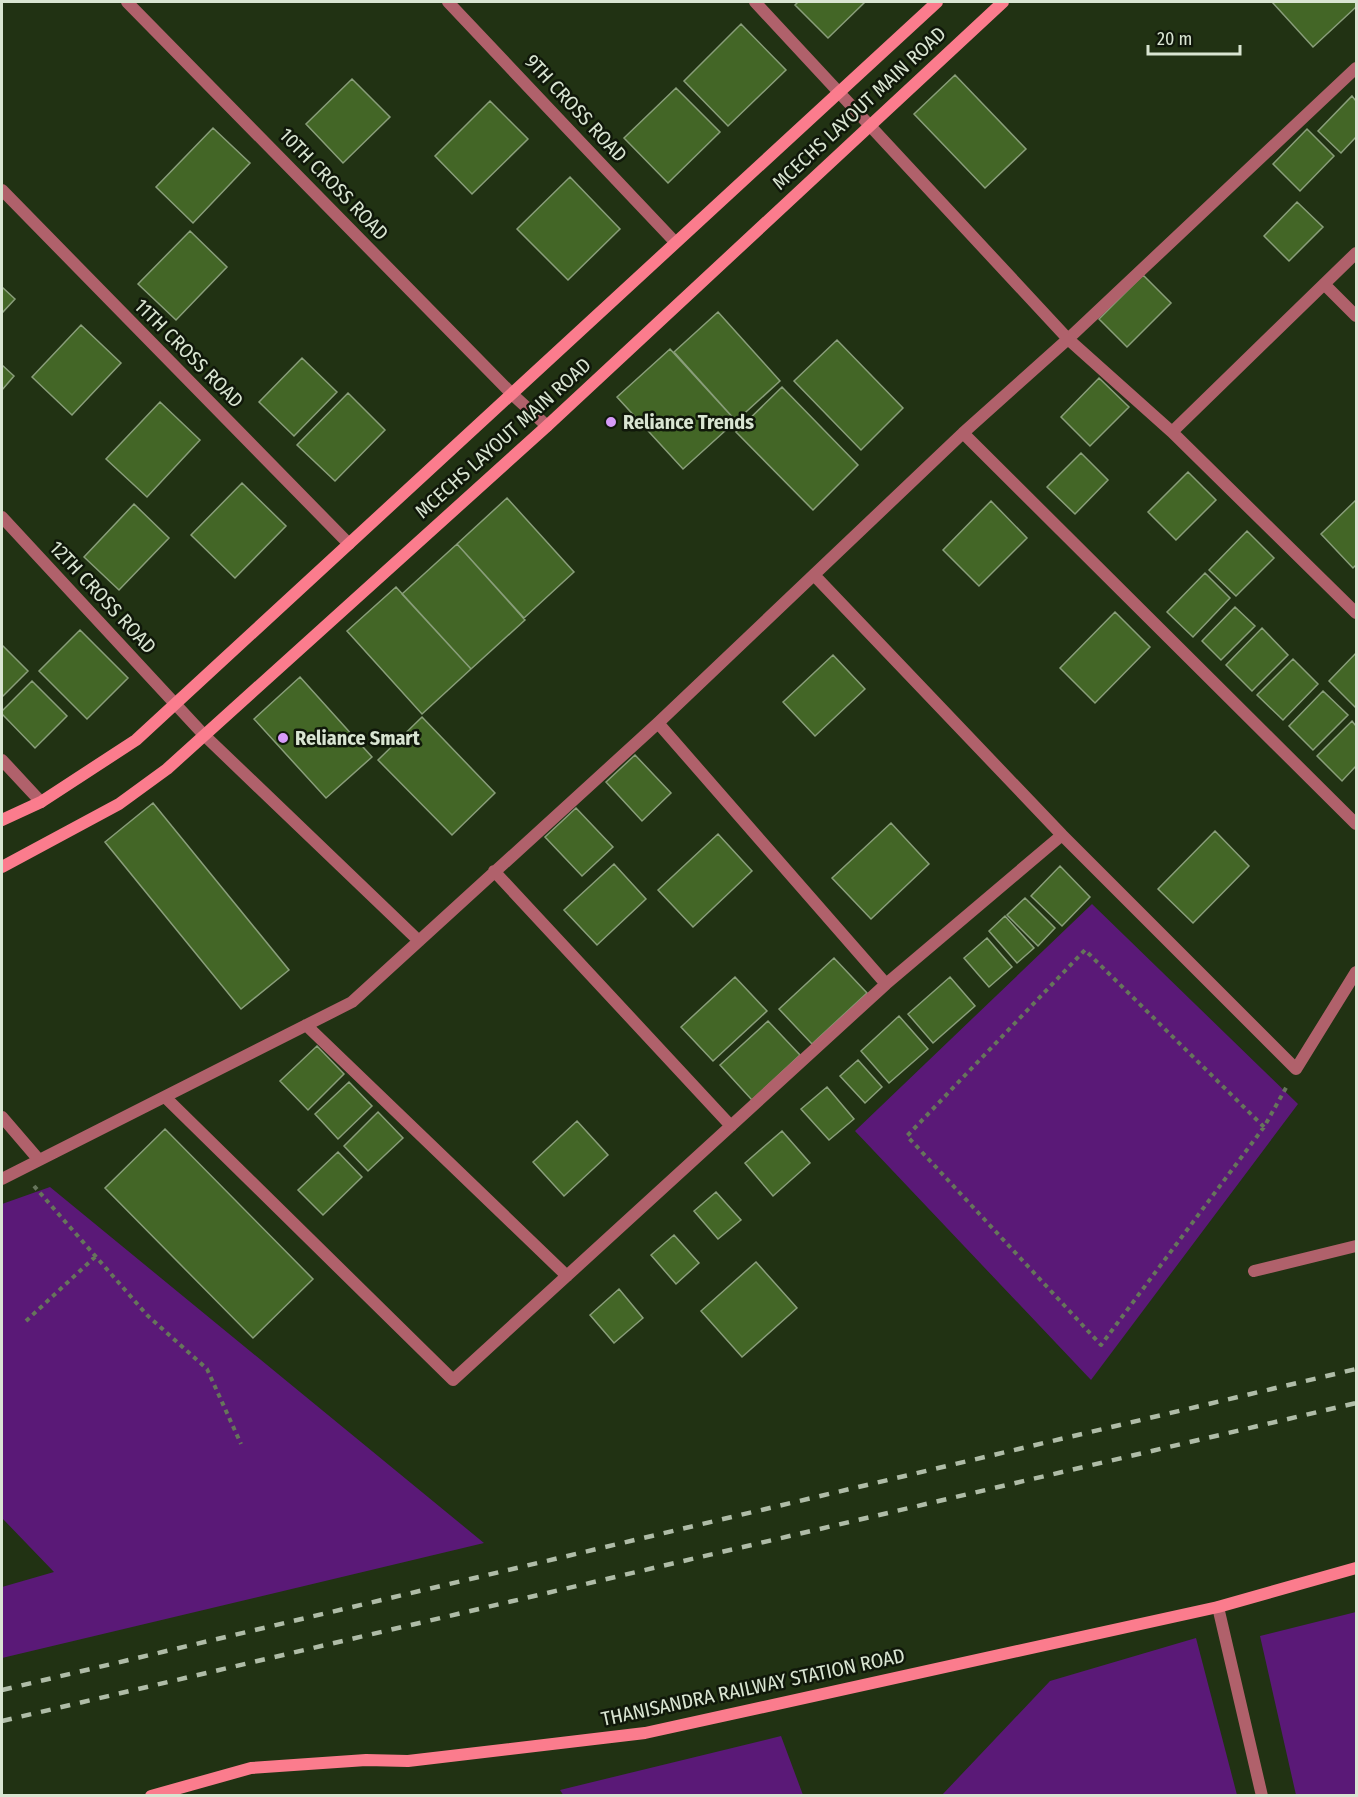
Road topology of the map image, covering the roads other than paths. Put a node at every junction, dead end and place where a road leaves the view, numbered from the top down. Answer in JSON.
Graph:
{"nodes":[{"id":1,"x":127,"y":2,"type":"edge"},
{"id":2,"x":448,"y":2,"type":"edge"},
{"id":3,"x":755,"y":2,"type":"edge"},
{"id":4,"x":937,"y":2,"type":"edge"},
{"id":5,"x":1003,"y":2,"type":"edge"},
{"id":6,"x":1356,"y":69,"type":"edge"},
{"id":7,"x":839,"y":92,"type":"junction"},
{"id":8,"x":870,"y":124,"type":"junction"},
{"id":9,"x":2,"y":190,"type":"edge"},
{"id":10,"x":675,"y":242,"type":"junction"},
{"id":11,"x":1356,"y":253,"type":"edge"},
{"id":12,"x":1324,"y":284,"type":"junction"},
{"id":13,"x":1356,"y":316,"type":"edge"},
{"id":14,"x":1068,"y":339,"type":"junction"},
{"id":15,"x":513,"y":395,"type":"junction"},
{"id":16,"x":547,"y":426,"type":"junction"},
{"id":17,"x":1172,"y":432,"type":"junction"},
{"id":18,"x":963,"y":433,"type":"junction"},
{"id":19,"x":2,"y":517,"type":"edge"},
{"id":20,"x":349,"y":544,"type":"junction"},
{"id":21,"x":814,"y":575,"type":"junction"},
{"id":22,"x":1356,"y":613,"type":"edge"},
{"id":23,"x":175,"y":704,"type":"junction"},
{"id":24,"x":658,"y":723,"type":"junction"},
{"id":25,"x":204,"y":735,"type":"junction"},
{"id":26,"x":2,"y":760,"type":"edge"},
{"id":27,"x":41,"y":802,"type":"junction"},
{"id":28,"x":2,"y":820,"type":"edge"},
{"id":29,"x":1356,"y":824,"type":"edge"},
{"id":30,"x":1062,"y":835,"type":"junction"},
{"id":31,"x":2,"y":867,"type":"edge"},
{"id":32,"x":494,"y":871,"type":"junction"},
{"id":33,"x":419,"y":941,"type":"junction"},
{"id":34,"x":1355,"y":978,"type":"edge"},
{"id":35,"x":886,"y":984,"type":"junction"},
{"id":36,"x":306,"y":1025,"type":"junction"},
{"id":37,"x":165,"y":1097,"type":"junction"},
{"id":38,"x":2,"y":1117,"type":"edge"},
{"id":39,"x":731,"y":1126,"type":"junction"},
{"id":40,"x":39,"y":1160,"type":"junction"},
{"id":41,"x":2,"y":1179,"type":"edge"},
{"id":42,"x":1356,"y":1246,"type":"edge"},
{"id":43,"x":1254,"y":1271,"type":"dead end"},
{"id":44,"x":567,"y":1276,"type":"junction"},
{"id":45,"x":1356,"y":1568,"type":"edge"},
{"id":46,"x":1218,"y":1607,"type":"junction"},
{"id":47,"x":151,"y":1796,"type":"edge"},
{"id":48,"x":1262,"y":1796,"type":"edge"}],
"edges":[{"from":1,"to":15,"type":"street","name":"10TH CROSS ROAD"},
{"from":2,"to":10,"type":"street","name":"9TH CROSS ROAD"},
{"from":3,"to":7,"type":"street"},
{"from":4,"to":7,"type":"main road","name":"MCECHS LAYOUT MAIN ROAD"},
{"from":5,"to":8,"type":"main road","name":"MCECHS LAYOUT MAIN ROAD"},
{"from":6,"to":14,"type":"street"},
{"from":7,"to":8,"type":"street"},
{"from":7,"to":10,"type":"main road","name":"MCECHS LAYOUT MAIN ROAD"},
{"from":8,"to":14,"type":"street"},
{"from":8,"to":16,"type":"main road","name":"MCECHS LAYOUT MAIN ROAD"},
{"from":9,"to":20,"type":"street","name":"11TH CROSS ROAD"},
{"from":10,"to":15,"type":"main road","name":"MCECHS LAYOUT MAIN ROAD"},
{"from":11,"to":12,"type":"street"},
{"from":12,"to":13,"type":"street"},
{"from":12,"to":17,"type":"street"},
{"from":14,"to":17,"type":"street"},
{"from":14,"to":18,"type":"street"},
{"from":15,"to":16,"type":"street","name":"10TH CROSS ROAD"},
{"from":15,"to":20,"type":"main road","name":"MCECHS LAYOUT MAIN ROAD"},
{"from":16,"to":25,"type":"main road","name":"MCECHS LAYOUT MAIN ROAD"},
{"from":17,"to":22,"type":"street"},
{"from":18,"to":21,"type":"street"},
{"from":18,"to":29,"type":"street"},
{"from":19,"to":23,"type":"street","name":"12TH CROSS ROAD"},
{"from":20,"to":23,"type":"main road","name":"MCECHS LAYOUT MAIN ROAD"},
{"from":21,"to":24,"type":"street"},
{"from":21,"to":30,"type":"street"},
{"from":23,"to":25,"type":"street","name":"12TH CROSS ROAD"},
{"from":23,"to":27,"type":"main road","name":"MCECHS LAYOUT MAIN ROAD"},
{"from":24,"to":32,"type":"street"},
{"from":24,"to":35,"type":"street"},
{"from":25,"to":31,"type":"main road","name":"MCECHS LAYOUT MAIN ROAD"},
{"from":25,"to":33,"type":"street","name":"12TH CROSS ROAD"},
{"from":26,"to":27,"type":"street"},
{"from":27,"to":28,"type":"main road","name":"MCECHS LAYOUT MAIN ROAD"},
{"from":30,"to":34,"type":"street"},
{"from":30,"to":35,"type":"street"},
{"from":32,"to":33,"type":"street"},
{"from":32,"to":39,"type":"street"},
{"from":33,"to":36,"type":"street"},
{"from":35,"to":39,"type":"street"},
{"from":36,"to":37,"type":"street"},
{"from":36,"to":44,"type":"street"},
{"from":37,"to":40,"type":"street"},
{"from":37,"to":44,"type":"street"},
{"from":38,"to":40,"type":"street"},
{"from":39,"to":44,"type":"street"},
{"from":40,"to":41,"type":"street"},
{"from":42,"to":43,"type":"street"},
{"from":45,"to":46,"type":"main road","name":"THANISANDRA RAILWAY STATION ROAD"},
{"from":46,"to":47,"type":"main road","name":"THANISANDRA RAILWAY STATION ROAD"},
{"from":46,"to":48,"type":"street"}]}
